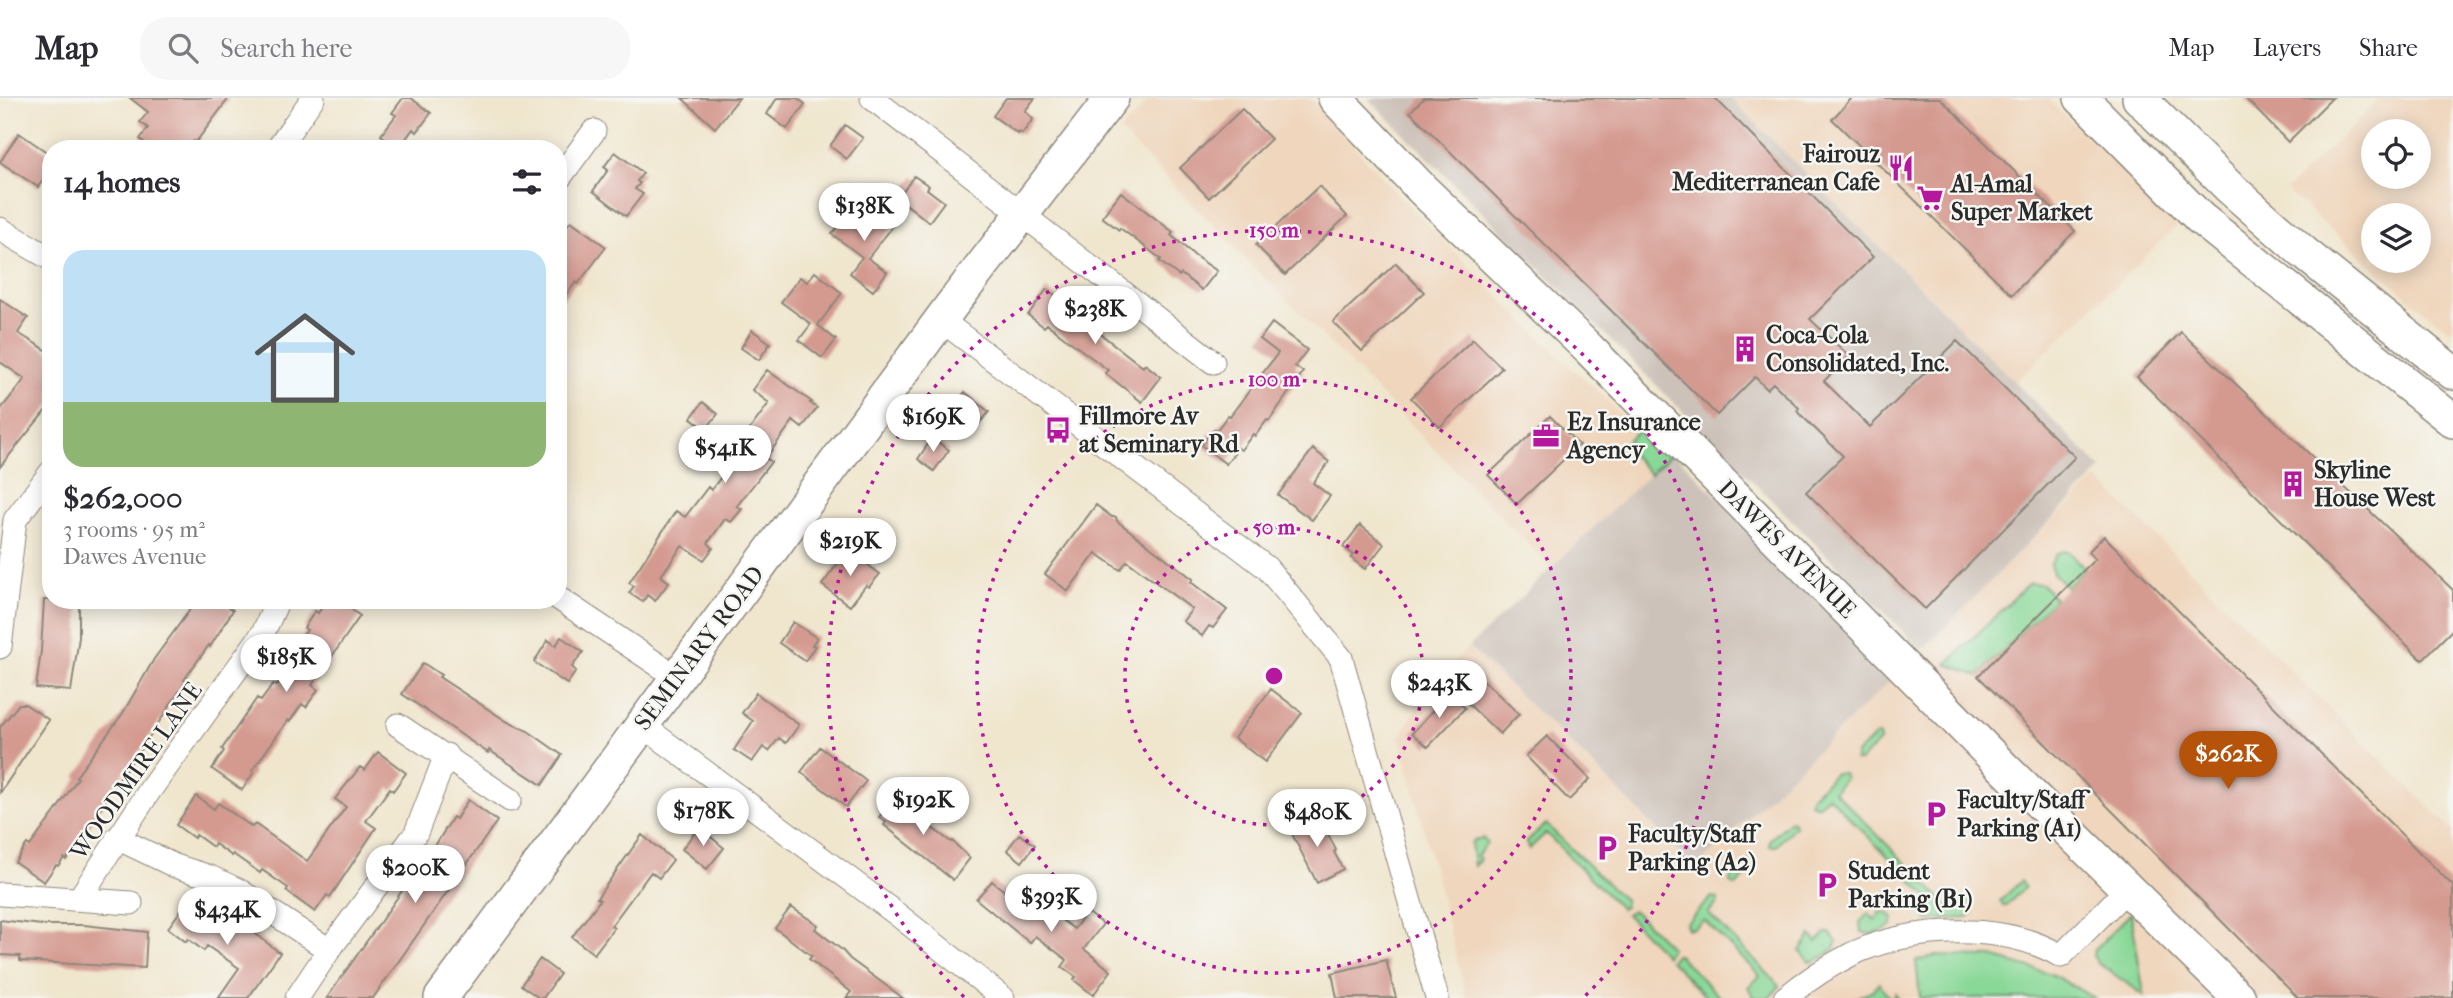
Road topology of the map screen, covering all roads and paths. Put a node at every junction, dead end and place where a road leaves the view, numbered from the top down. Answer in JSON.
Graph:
{"nodes":[{"id":1,"x":313,"y":98,"type":"edge"},
{"id":2,"x":872,"y":98,"type":"edge"},
{"id":3,"x":1112,"y":98,"type":"edge"},
{"id":4,"x":1335,"y":98,"type":"edge"},
{"id":5,"x":2081,"y":98,"type":"edge"},
{"id":6,"x":2138,"y":98,"type":"edge"},
{"id":7,"x":594,"y":131,"type":"dead end"},
{"id":8,"x":283,"y":140,"type":"edge"},
{"id":9,"x":567,"y":168,"type":"edge"},
{"id":10,"x":1023,"y":214,"type":"junction"},
{"id":11,"x":0,"y":229,"type":"edge"},
{"id":12,"x":42,"y":254,"type":"edge"},
{"id":13,"x":941,"y":320,"type":"junction"},
{"id":14,"x":1213,"y":362,"type":"dead end"},
{"id":15,"x":2453,"y":373,"type":"edge"},
{"id":16,"x":2453,"y":421,"type":"edge"},
{"id":17,"x":42,"y":484,"type":"edge"},
{"id":18,"x":567,"y":604,"type":"edge"},
{"id":19,"x":274,"y":609,"type":"edge"},
{"id":20,"x":0,"y":647,"type":"edge"},
{"id":21,"x":678,"y":678,"type":"junction"},
{"id":22,"x":398,"y":725,"type":"dead end"},
{"id":23,"x":642,"y":725,"type":"junction"},
{"id":24,"x":446,"y":755,"type":"junction"},
{"id":25,"x":510,"y":800,"type":"dead end"},
{"id":26,"x":117,"y":838,"type":"junction"},
{"id":27,"x":2128,"y":888,"type":"junction"},
{"id":28,"x":1,"y":894,"type":"edge"},
{"id":29,"x":79,"y":899,"type":"junction"},
{"id":30,"x":131,"y":903,"type":"dead end"},
{"id":31,"x":329,"y":950,"type":"junction"},
{"id":32,"x":297,"y":998,"type":"edge"},
{"id":33,"x":441,"y":998,"type":"edge"},
{"id":34,"x":1003,"y":998,"type":"edge"},
{"id":35,"x":1437,"y":998,"type":"edge"},
{"id":36,"x":1785,"y":998,"type":"edge"},
{"id":37,"x":2239,"y":998,"type":"edge"}],
"edges":[{"from":1,"to":8,"type":"street"},
{"from":2,"to":10,"type":"street"},
{"from":3,"to":10,"type":"main road","name":"SEMINARY ROAD"},
{"from":4,"to":27,"type":"main road","name":"DAWES AVENUE"},
{"from":5,"to":16,"type":"main road"},
{"from":6,"to":15,"type":"main road"},
{"from":7,"to":9,"type":"street"},
{"from":10,"to":13,"type":"main road","name":"SEMINARY ROAD"},
{"from":10,"to":14,"type":"street"},
{"from":11,"to":12,"type":"street"},
{"from":13,"to":21,"type":"main road","name":"SEMINARY ROAD"},
{"from":13,"to":35,"type":"street"},
{"from":17,"to":20,"type":"street"},
{"from":18,"to":21,"type":"street"},
{"from":19,"to":26,"type":"street","name":"WOODMIRE LANE"},
{"from":21,"to":23,"type":"main road","name":"SEMINARY ROAD"},
{"from":22,"to":24,"type":"street"},
{"from":23,"to":33,"type":"main road","name":"SEMINARY ROAD"},
{"from":23,"to":34,"type":"street"},
{"from":24,"to":25,"type":"street"},
{"from":24,"to":31,"type":"street"},
{"from":26,"to":29,"type":"street","name":"WOODMIRE LANE"},
{"from":26,"to":31,"type":"street"},
{"from":27,"to":36,"type":"street"},
{"from":27,"to":37,"type":"main road","name":"DAWES AVENUE"},
{"from":28,"to":29,"type":"street","name":"WOODMIRE LANE"},
{"from":29,"to":30,"type":"street","name":"WOODMIRE LANE"},
{"from":31,"to":32,"type":"street"}]}
